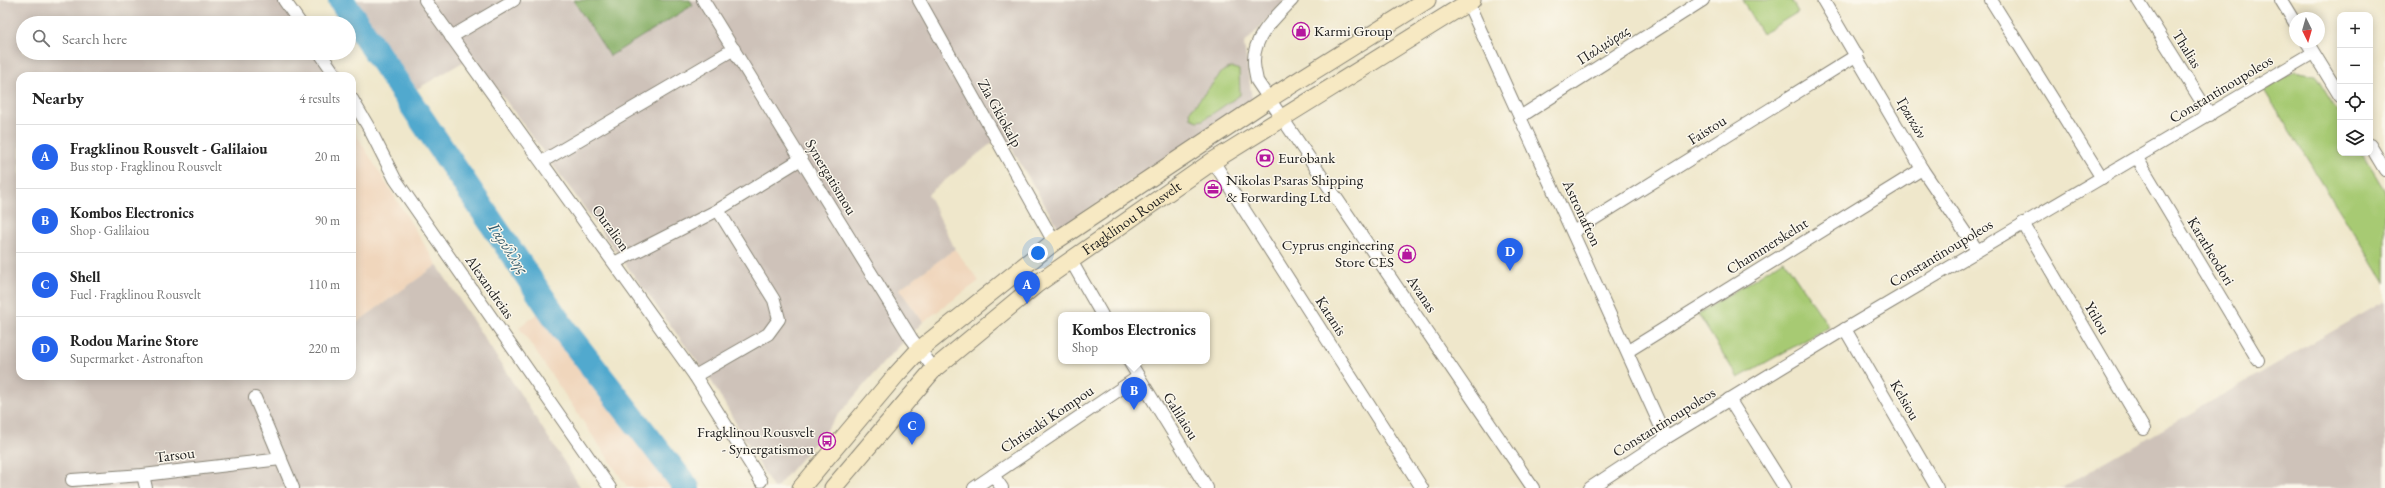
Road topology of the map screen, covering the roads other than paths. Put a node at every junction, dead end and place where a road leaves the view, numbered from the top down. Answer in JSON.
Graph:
{"nodes":[{"id":1,"x":284,"y":0,"type":"edge"},
{"id":2,"x":425,"y":0,"type":"edge"},
{"id":3,"x":514,"y":0,"type":"edge"},
{"id":4,"x":703,"y":0,"type":"edge"},
{"id":5,"x":919,"y":0,"type":"edge"},
{"id":6,"x":1292,"y":0,"type":"edge"},
{"id":7,"x":1427,"y":0,"type":"edge"},
{"id":8,"x":1703,"y":0,"type":"edge"},
{"id":9,"x":1822,"y":0,"type":"edge"},
{"id":10,"x":1991,"y":0,"type":"edge"},
{"id":11,"x":2138,"y":0,"type":"edge"},
{"id":12,"x":2280,"y":0,"type":"edge"},
{"id":13,"x":1470,"y":1,"type":"edge"},
{"id":14,"x":2289,"y":14,"type":"edge"},
{"id":15,"x":295,"y":16,"type":"edge"},
{"id":16,"x":450,"y":37,"type":"junction"},
{"id":17,"x":2311,"y":48,"type":"edge"},
{"id":18,"x":734,"y":49,"type":"junction"},
{"id":19,"x":2314,"y":52,"type":"junction"},
{"id":20,"x":1857,"y":56,"type":"junction"},
{"id":21,"x":325,"y":60,"type":"edge"},
{"id":22,"x":333,"y":72,"type":"edge"},
{"id":23,"x":2337,"y":91,"type":"edge"},
{"id":24,"x":1269,"y":99,"type":"junction"},
{"id":25,"x":356,"y":106,"type":"edge"},
{"id":26,"x":2210,"y":115,"type":"junction"},
{"id":27,"x":1520,"y":117,"type":"junction"},
{"id":28,"x":1284,"y":118,"type":"junction"},
{"id":29,"x":2373,"y":150,"type":"edge"},
{"id":30,"x":2137,"y":158,"type":"junction"},
{"id":31,"x":801,"y":159,"type":"junction"},
{"id":32,"x":543,"y":161,"type":"junction"},
{"id":33,"x":1213,"y":161,"type":"junction"},
{"id":34,"x":1922,"y":169,"type":"junction"},
{"id":35,"x":2385,"y":170,"type":"edge"},
{"id":36,"x":2102,"y":178,"type":"junction"},
{"id":37,"x":718,"y":210,"type":"junction"},
{"id":38,"x":2023,"y":223,"type":"junction"},
{"id":39,"x":1573,"y":232,"type":"junction"},
{"id":40,"x":1054,"y":242,"type":"junction"},
{"id":41,"x":1977,"y":250,"type":"junction"},
{"id":42,"x":1070,"y":259,"type":"junction"},
{"id":43,"x":616,"y":262,"type":"junction"},
{"id":44,"x":1100,"y":312,"type":"edge"},
{"id":45,"x":1845,"y":329,"type":"junction"},
{"id":46,"x":919,"y":350,"type":"junction"},
{"id":47,"x":1628,"y":351,"type":"junction"},
{"id":48,"x":2258,"y":360,"type":"dead end"},
{"id":49,"x":1131,"y":364,"type":"edge"},
{"id":50,"x":934,"y":369,"type":"junction"},
{"id":51,"x":695,"y":376,"type":"junction"},
{"id":52,"x":1138,"y":377,"type":"junction"},
{"id":53,"x":255,"y":398,"type":"dead end"},
{"id":54,"x":1729,"y":400,"type":"junction"},
{"id":55,"x":2144,"y":430,"type":"dead end"},
{"id":56,"x":1666,"y":438,"type":"junction"},
{"id":57,"x":281,"y":459,"type":"junction"},
{"id":58,"x":143,"y":475,"type":"junction"},
{"id":59,"x":993,"y":475,"type":"junction"},
{"id":60,"x":72,"y":480,"type":"dead end"},
{"id":61,"x":762,"y":482,"type":"dead end"},
{"id":62,"x":1606,"y":484,"type":"edge"},
{"id":63,"x":146,"y":488,"type":"edge"},
{"id":64,"x":293,"y":488,"type":"edge"},
{"id":65,"x":610,"y":488,"type":"edge"},
{"id":66,"x":801,"y":488,"type":"edge"},
{"id":67,"x":833,"y":488,"type":"edge"},
{"id":68,"x":974,"y":488,"type":"edge"},
{"id":69,"x":1002,"y":488,"type":"edge"},
{"id":70,"x":1207,"y":488,"type":"edge"},
{"id":71,"x":1422,"y":488,"type":"edge"},
{"id":72,"x":1533,"y":488,"type":"edge"},
{"id":73,"x":1590,"y":488,"type":"edge"},
{"id":74,"x":1785,"y":488,"type":"edge"},
{"id":75,"x":1937,"y":488,"type":"edge"}],
"edges":[{"from":1,"to":15,"type":"street"},
{"from":2,"to":16,"type":"street","name":"Ouralion"},
{"from":3,"to":16,"type":"street"},
{"from":4,"to":18,"type":"street","name":"Synergatismou"},
{"from":5,"to":40,"type":"street","name":"Zia Gkiokalp"},
{"from":6,"to":24,"type":"street","name":"Avanas"},
{"from":7,"to":24,"type":"main road","name":"Fragklinou Rousvelt"},
{"from":8,"to":27,"type":"street","name":"Παλμύρας"},
{"from":9,"to":20,"type":"street","name":"Γραικών"},
{"from":10,"to":36,"type":"street"},
{"from":11,"to":26,"type":"street","name":"Thalias"},
{"from":12,"to":14,"type":"street"},
{"from":13,"to":27,"type":"street","name":"Astronafton"},
{"from":13,"to":28,"type":"main road","name":"Fragklinou Rousvelt"},
{"from":16,"to":32,"type":"street","name":"Ouralion"},
{"from":17,"to":19,"type":"street"},
{"from":18,"to":31,"type":"street","name":"Synergatismou"},
{"from":18,"to":32,"type":"street"},
{"from":19,"to":23,"type":"street"},
{"from":19,"to":26,"type":"street","name":"Constantinoupoleos"},
{"from":20,"to":34,"type":"street","name":"Γραικών"},
{"from":20,"to":39,"type":"street","name":"Faistou"},
{"from":21,"to":22,"type":"street"},
{"from":24,"to":28,"type":"street","name":"Avanas"},
{"from":24,"to":40,"type":"main road","name":"Fragklinou Rousvelt"},
{"from":25,"to":65,"type":"street","name":"Alexandreias"},
{"from":26,"to":30,"type":"street","name":"Constantinoupoleos"},
{"from":27,"to":39,"type":"street","name":"Astronafton"},
{"from":28,"to":33,"type":"main road","name":"Fragklinou Rousvelt"},
{"from":28,"to":72,"type":"street","name":"Avanas"},
{"from":29,"to":35,"type":"street"},
{"from":30,"to":36,"type":"street","name":"Constantinoupoleos"},
{"from":30,"to":48,"type":"street","name":"Karatheodori"},
{"from":31,"to":37,"type":"street"},
{"from":31,"to":46,"type":"street","name":"Synergatismou"},
{"from":32,"to":43,"type":"street","name":"Ouralion"},
{"from":33,"to":42,"type":"main road","name":"Fragklinou Rousvelt"},
{"from":33,"to":71,"type":"street","name":"Katanis"},
{"from":34,"to":41,"type":"street","name":"Γραικών"},
{"from":34,"to":47,"type":"street","name":"Chammerskelnt"},
{"from":36,"to":38,"type":"street","name":"Constantinoupoleos"},
{"from":37,"to":43,"type":"street"},
{"from":37,"to":51,"type":"street"},
{"from":38,"to":41,"type":"street","name":"Constantinoupoleos"},
{"from":38,"to":55,"type":"street","name":"Ytilou"},
{"from":39,"to":47,"type":"street","name":"Astronafton"},
{"from":40,"to":46,"type":"main road","name":"Fragklinou Rousvelt"},
{"from":41,"to":45,"type":"street","name":"Constantinoupoleos"},
{"from":42,"to":44,"type":"street"},
{"from":42,"to":50,"type":"main road","name":"Fragklinou Rousvelt"},
{"from":43,"to":51,"type":"street","name":"Ouralion"},
{"from":45,"to":54,"type":"street","name":"Constantinoupoleos"},
{"from":45,"to":75,"type":"street","name":"Kelsiou"},
{"from":46,"to":50,"type":"street","name":"Synergatismou"},
{"from":46,"to":66,"type":"main road","name":"Fragklinou Rousvelt"},
{"from":47,"to":56,"type":"street","name":"Astronafton"},
{"from":49,"to":52,"type":"street","name":"Galilaiou"},
{"from":50,"to":67,"type":"main road","name":"Fragklinou Rousvelt"},
{"from":51,"to":61,"type":"street","name":"Ouralion"},
{"from":52,"to":59,"type":"street","name":"Christaki Kompou"},
{"from":52,"to":70,"type":"street","name":"Galilaiou"},
{"from":53,"to":57,"type":"street"},
{"from":54,"to":56,"type":"street","name":"Constantinoupoleos"},
{"from":54,"to":74,"type":"street"},
{"from":56,"to":62,"type":"street","name":"Constantinoupoleos"},
{"from":57,"to":58,"type":"street","name":"Tarsou"},
{"from":57,"to":64,"type":"street"},
{"from":58,"to":60,"type":"street","name":"Tarsou"},
{"from":58,"to":63,"type":"street"},
{"from":59,"to":68,"type":"street","name":"Christaki Kompou"},
{"from":59,"to":69,"type":"street"},
{"from":62,"to":73,"type":"street","name":"Constantinoupoleos"}]}
